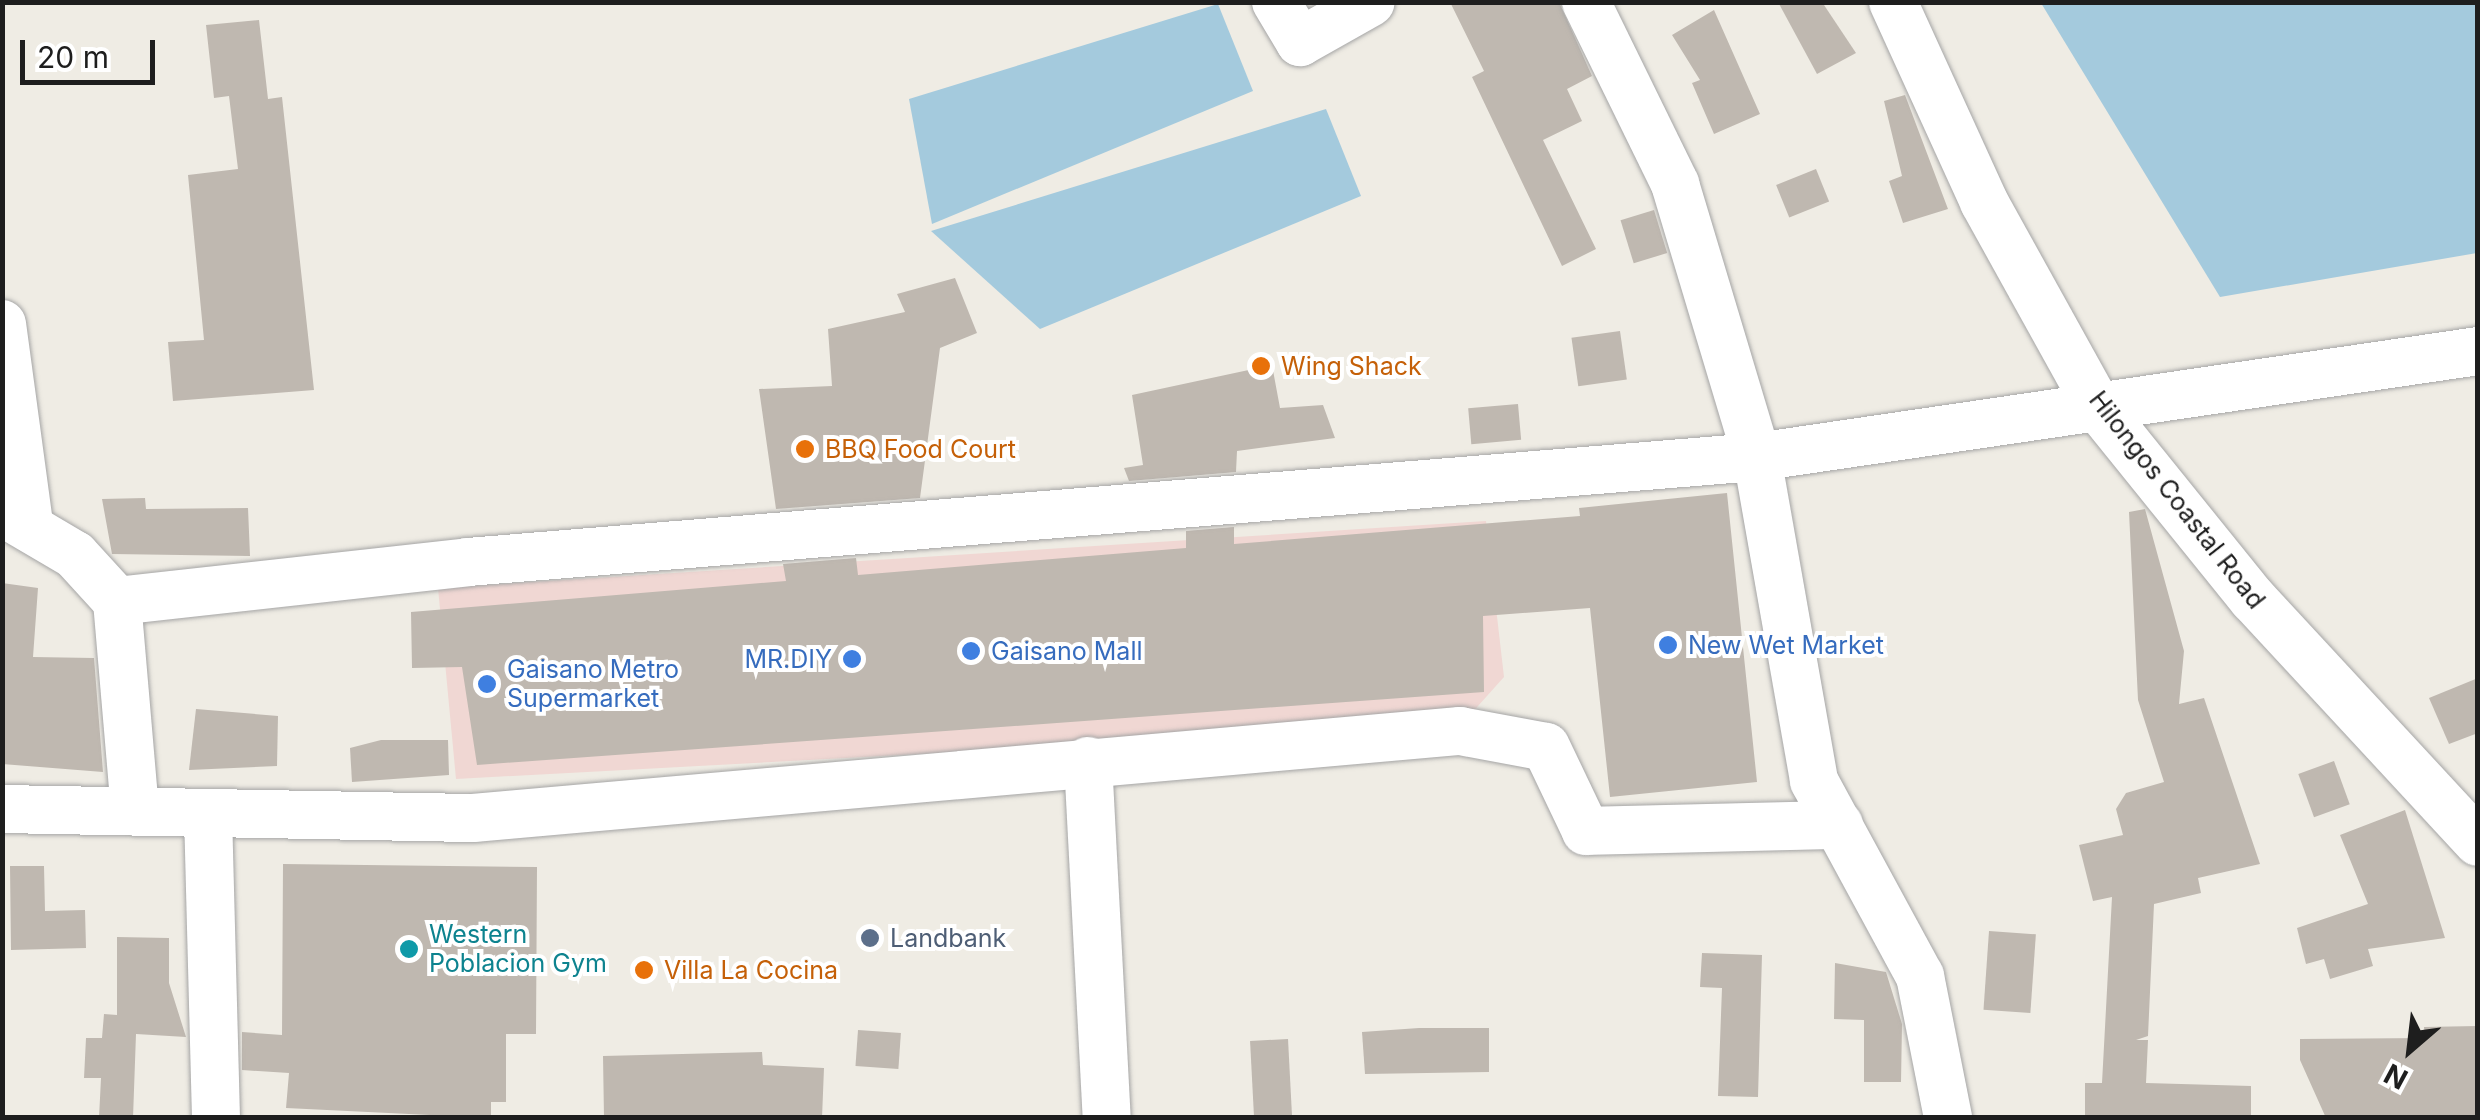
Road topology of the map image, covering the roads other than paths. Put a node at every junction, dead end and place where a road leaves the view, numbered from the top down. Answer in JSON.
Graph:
{"nodes":[{"id":1,"x":1276,"y":2,"type":"edge"},
{"id":2,"x":1371,"y":2,"type":"edge"},
{"id":3,"x":1586,"y":2,"type":"edge"},
{"id":4,"x":1893,"y":2,"type":"edge"},
{"id":5,"x":2,"y":324,"type":"edge"},
{"id":6,"x":2478,"y":351,"type":"edge"},
{"id":7,"x":2097,"y":406,"type":"junction"},
{"id":8,"x":1756,"y":457,"type":"junction"},
{"id":9,"x":16,"y":518,"type":"edge"},
{"id":10,"x":117,"y":601,"type":"junction"},
{"id":11,"x":1088,"y":761,"type":"junction"},
{"id":12,"x":2,"y":809,"type":"edge"},
{"id":13,"x":136,"y":811,"type":"junction"},
{"id":14,"x":208,"y":813,"type":"junction"},
{"id":15,"x":1839,"y":825,"type":"junction"},
{"id":16,"x":2478,"y":842,"type":"edge"},
{"id":17,"x":216,"y":1118,"type":"edge"},
{"id":18,"x":1106,"y":1118,"type":"edge"},
{"id":19,"x":1948,"y":1118,"type":"edge"}],
"edges":[{"from":1,"to":2,"type":"street"},
{"from":3,"to":8,"type":"street"},
{"from":4,"to":7,"type":"street","name":"Hilongos Coastal Road"},
{"from":5,"to":9,"type":"street"},
{"from":6,"to":7,"type":"street"},
{"from":7,"to":8,"type":"street"},
{"from":7,"to":16,"type":"street","name":"Hilongos Coastal Road"},
{"from":8,"to":10,"type":"street"},
{"from":8,"to":15,"type":"street"},
{"from":9,"to":10,"type":"street"},
{"from":10,"to":13,"type":"street"},
{"from":11,"to":14,"type":"street"},
{"from":11,"to":15,"type":"street"},
{"from":11,"to":18,"type":"street"},
{"from":12,"to":13,"type":"street"},
{"from":13,"to":14,"type":"street"},
{"from":14,"to":17,"type":"street"},
{"from":15,"to":19,"type":"street"}]}
